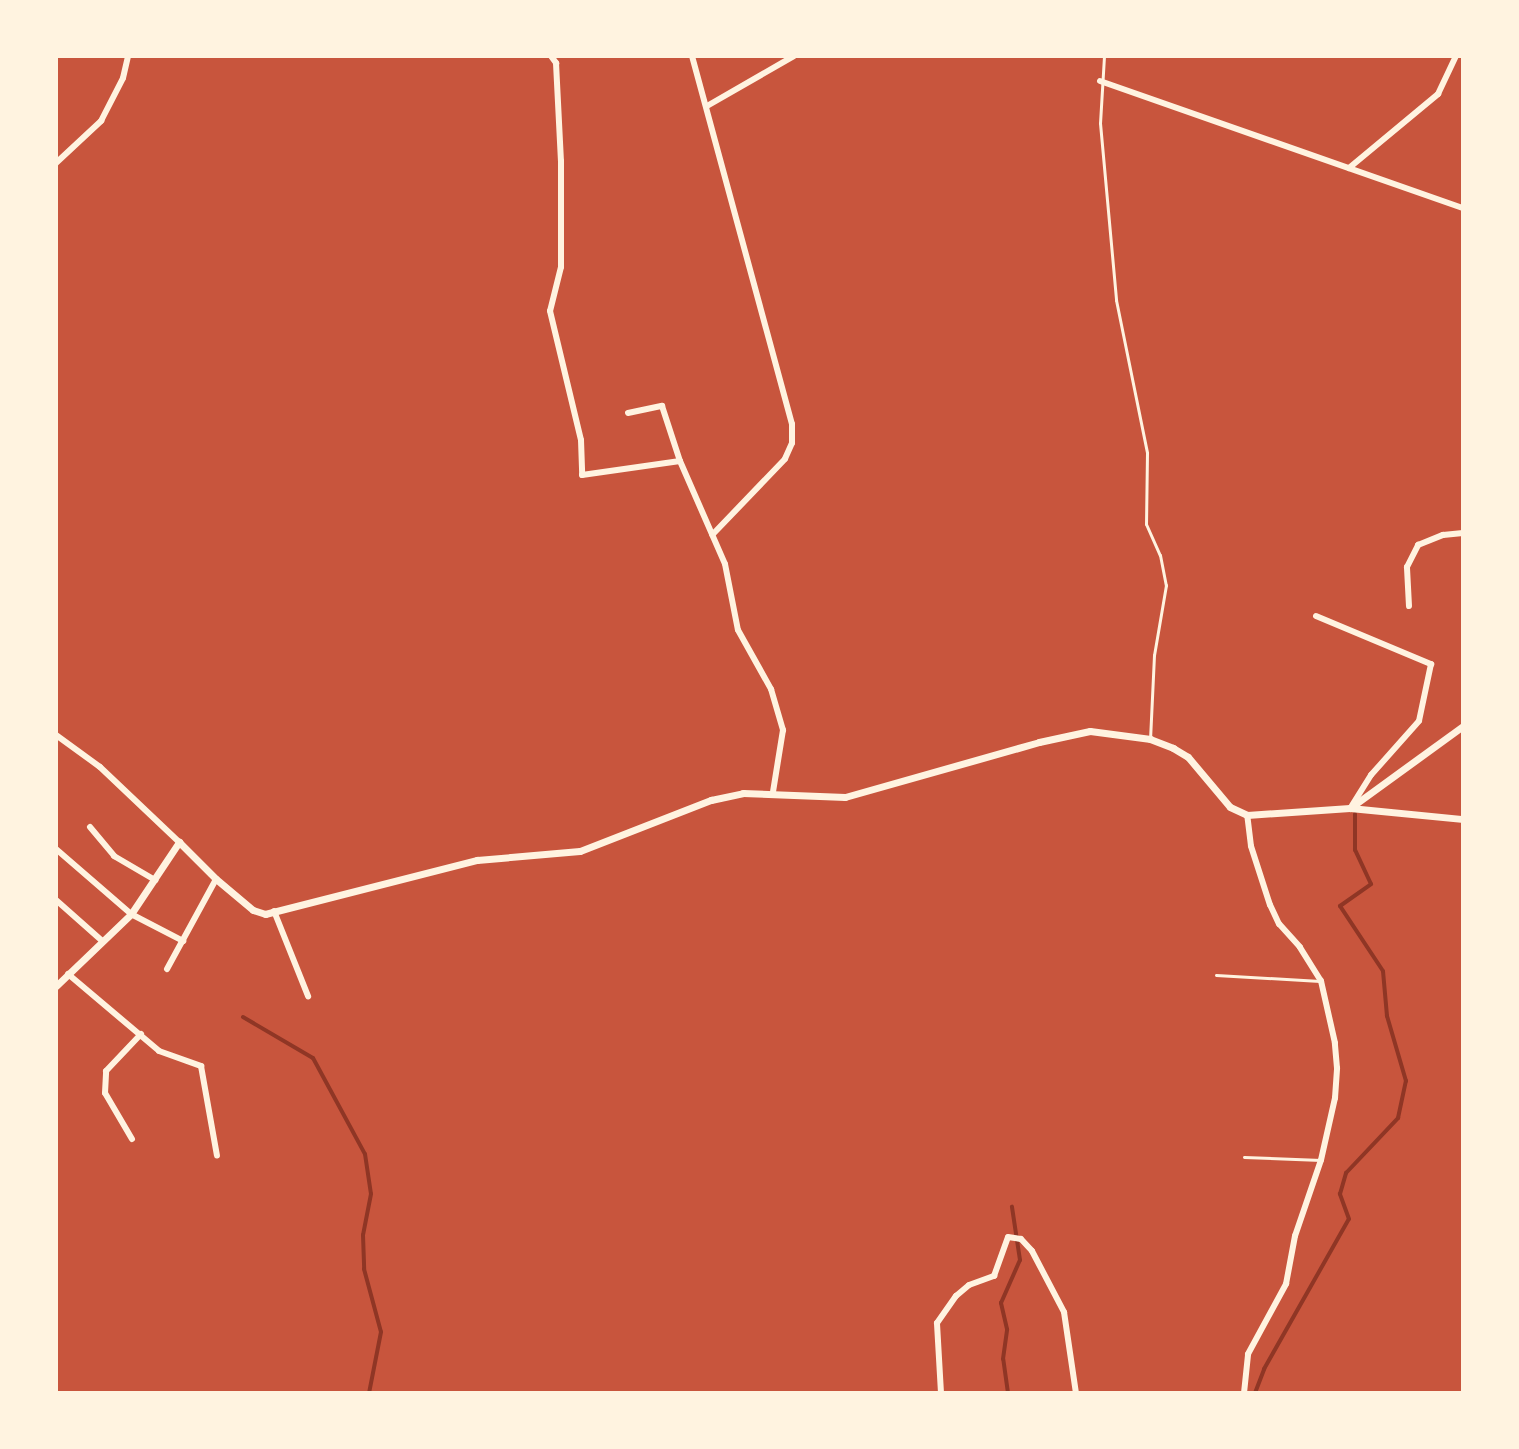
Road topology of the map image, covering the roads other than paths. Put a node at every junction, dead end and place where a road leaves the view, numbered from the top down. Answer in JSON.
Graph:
{"nodes":[{"id":1,"x":128,"y":56,"type":"edge"},
{"id":2,"x":551,"y":56,"type":"edge"},
{"id":3,"x":692,"y":56,"type":"edge"},
{"id":4,"x":794,"y":56,"type":"edge"},
{"id":5,"x":1104,"y":56,"type":"edge"},
{"id":6,"x":1456,"y":56,"type":"edge"},
{"id":7,"x":1100,"y":81,"type":"junction"},
{"id":8,"x":707,"y":106,"type":"junction"},
{"id":9,"x":56,"y":163,"type":"edge"},
{"id":10,"x":1349,"y":168,"type":"junction"},
{"id":11,"x":1463,"y":208,"type":"edge"},
{"id":12,"x":628,"y":413,"type":"dead end"},
{"id":13,"x":680,"y":461,"type":"junction"},
{"id":14,"x":1463,"y":533,"type":"edge"},
{"id":15,"x":712,"y":535,"type":"junction"},
{"id":16,"x":1409,"y":606,"type":"dead end"},
{"id":17,"x":1316,"y":616,"type":"dead end"},
{"id":18,"x":1463,"y":726,"type":"edge"},
{"id":19,"x":56,"y":735,"type":"edge"},
{"id":20,"x":1150,"y":739,"type":"junction"},
{"id":21,"x":773,"y":792,"type":"junction"},
{"id":22,"x":1350,"y":808,"type":"junction"},
{"id":23,"x":1247,"y":815,"type":"junction"},
{"id":24,"x":1463,"y":819,"type":"edge"},
{"id":25,"x":90,"y":827,"type":"dead end"},
{"id":26,"x":179,"y":842,"type":"junction"},
{"id":27,"x":56,"y":849,"type":"edge"},
{"id":28,"x":216,"y":879,"type":"junction"},
{"id":29,"x":155,"y":880,"type":"junction"},
{"id":30,"x":56,"y":900,"type":"edge"},
{"id":31,"x":274,"y":911,"type":"junction"},
{"id":32,"x":131,"y":914,"type":"junction"},
{"id":33,"x":101,"y":940,"type":"junction"},
{"id":34,"x":183,"y":941,"type":"junction"},
{"id":35,"x":167,"y":969,"type":"dead end"},
{"id":36,"x":68,"y":974,"type":"junction"},
{"id":37,"x":1216,"y":975,"type":"dead end"},
{"id":38,"x":58,"y":981,"type":"edge"},
{"id":39,"x":1321,"y":981,"type":"junction"},
{"id":40,"x":308,"y":996,"type":"dead end"},
{"id":41,"x":141,"y":1034,"type":"junction"},
{"id":42,"x":132,"y":1139,"type":"dead end"},
{"id":43,"x":217,"y":1156,"type":"dead end"},
{"id":44,"x":1244,"y":1157,"type":"dead end"},
{"id":45,"x":1321,"y":1160,"type":"junction"},
{"id":46,"x":941,"y":1393,"type":"edge"},
{"id":47,"x":1076,"y":1393,"type":"edge"},
{"id":48,"x":1244,"y":1393,"type":"edge"}],
"edges":[{"from":1,"to":9,"type":"street"},
{"from":2,"to":13,"type":"street"},
{"from":3,"to":8,"type":"street"},
{"from":4,"to":8,"type":"street"},
{"from":5,"to":7,"type":"lane"},
{"from":6,"to":10,"type":"street"},
{"from":7,"to":10,"type":"street"},
{"from":7,"to":20,"type":"lane"},
{"from":8,"to":15,"type":"street"},
{"from":10,"to":11,"type":"street"},
{"from":12,"to":13,"type":"street"},
{"from":13,"to":15,"type":"street"},
{"from":14,"to":16,"type":"street"},
{"from":15,"to":21,"type":"street"},
{"from":17,"to":22,"type":"street"},
{"from":18,"to":22,"type":"street"},
{"from":19,"to":26,"type":"street"},
{"from":20,"to":21,"type":"street"},
{"from":20,"to":23,"type":"street"},
{"from":21,"to":31,"type":"street"},
{"from":22,"to":23,"type":"street"},
{"from":22,"to":24,"type":"street"},
{"from":23,"to":39,"type":"street"},
{"from":25,"to":29,"type":"street"},
{"from":26,"to":28,"type":"street"},
{"from":26,"to":29,"type":"street"},
{"from":27,"to":32,"type":"street"},
{"from":28,"to":31,"type":"street"},
{"from":28,"to":34,"type":"street"},
{"from":29,"to":32,"type":"street"},
{"from":30,"to":33,"type":"street"},
{"from":31,"to":40,"type":"street"},
{"from":32,"to":33,"type":"street"},
{"from":32,"to":34,"type":"street"},
{"from":33,"to":36,"type":"street"},
{"from":34,"to":35,"type":"street"},
{"from":36,"to":38,"type":"street"},
{"from":36,"to":41,"type":"street"},
{"from":37,"to":39,"type":"lane"},
{"from":39,"to":45,"type":"street"},
{"from":41,"to":42,"type":"street"},
{"from":41,"to":43,"type":"street"},
{"from":44,"to":45,"type":"lane"},
{"from":45,"to":48,"type":"street"},
{"from":46,"to":47,"type":"street"}]}
